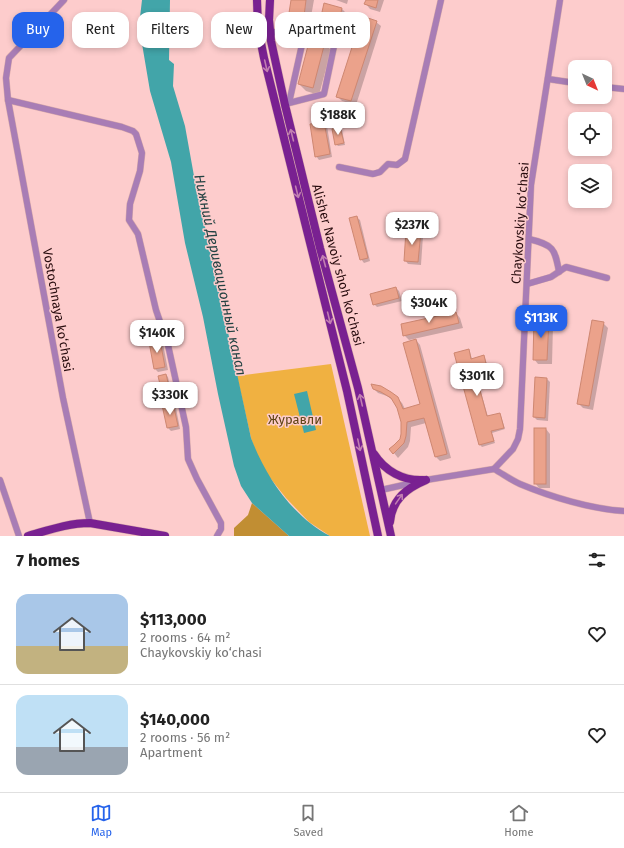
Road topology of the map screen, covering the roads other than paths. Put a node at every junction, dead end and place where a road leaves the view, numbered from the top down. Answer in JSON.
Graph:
{"nodes":[{"id":1,"x":64,"y":0,"type":"edge"},
{"id":2,"x":257,"y":0,"type":"edge"},
{"id":3,"x":270,"y":0,"type":"edge"},
{"id":4,"x":441,"y":0,"type":"edge"},
{"id":5,"x":560,"y":0,"type":"edge"},
{"id":6,"x":270,"y":31,"type":"junction"},
{"id":7,"x":275,"y":32,"type":"edge"},
{"id":8,"x":300,"y":48,"type":"edge"},
{"id":9,"x":334,"y":48,"type":"edge"},
{"id":10,"x":548,"y":79,"type":"junction"},
{"id":11,"x":568,"y":82,"type":"edge"},
{"id":12,"x":612,"y":88,"type":"edge"},
{"id":13,"x":624,"y":89,"type":"edge"},
{"id":14,"x":0,"y":93,"type":"edge"},
{"id":15,"x":8,"y":97,"type":"junction"},
{"id":16,"x":287,"y":104,"type":"junction"},
{"id":17,"x":339,"y":167,"type":"dead end"},
{"id":18,"x":529,"y":239,"type":"junction"},
{"id":19,"x":559,"y":272,"type":"junction"},
{"id":20,"x":607,"y":278,"type":"dead end"},
{"id":21,"x":527,"y":284,"type":"junction"},
{"id":22,"x":372,"y":452,"type":"junction"},
{"id":23,"x":494,"y":469,"type":"junction"},
{"id":24,"x":0,"y":480,"type":"edge"},
{"id":25,"x":426,"y":480,"type":"junction"},
{"id":26,"x":381,"y":490,"type":"junction"},
{"id":27,"x":369,"y":493,"type":"junction"},
{"id":28,"x":624,"y":511,"type":"edge"},
{"id":29,"x":90,"y":523,"type":"junction"},
{"id":30,"x":391,"y":534,"type":"edge"},
{"id":31,"x":19,"y":536,"type":"edge"},
{"id":32,"x":28,"y":536,"type":"edge"},
{"id":33,"x":165,"y":536,"type":"edge"},
{"id":34,"x":217,"y":536,"type":"edge"},
{"id":35,"x":378,"y":536,"type":"edge"}],
"edges":[{"from":1,"to":15,"type":"street","name":"Vostochnaya ko‘chasi"},
{"from":2,"to":27,"type":"main road","name":"Alisher Navoiy shoh koʻchasi","one_way":true},
{"from":3,"to":6,"type":"main road","name":"Alisher Navoiy shoh koʻchasi"},
{"from":4,"to":17,"type":"street"},
{"from":5,"to":10,"type":"street","name":"Chaykovskiy ko‘chasi"},
{"from":6,"to":7,"type":"street"},
{"from":6,"to":16,"type":"main road","name":"Alisher Navoiy shoh koʻchasi"},
{"from":8,"to":16,"type":"street"},
{"from":9,"to":16,"type":"street"},
{"from":10,"to":11,"type":"street"},
{"from":10,"to":18,"type":"street","name":"Chaykovskiy ko‘chasi"},
{"from":12,"to":13,"type":"street"},
{"from":14,"to":15,"type":"street"},
{"from":15,"to":29,"type":"street","name":"Vostochnaya ko‘chasi"},
{"from":15,"to":34,"type":"street"},
{"from":22,"to":16,"type":"main road","name":"Alisher Navoiy shoh koʻchasi","one_way":true},
{"from":18,"to":19,"type":"street"},
{"from":18,"to":21,"type":"street","name":"Chaykovskiy ko‘chasi"},
{"from":19,"to":20,"type":"street"},
{"from":19,"to":21,"type":"street"},
{"from":21,"to":23,"type":"street","name":"Chaykovskiy ko‘chasi"},
{"from":22,"to":25,"type":"main road"},
{"from":22,"to":26,"type":"main road","name":"Alisher Navoiy shoh koʻchasi"},
{"from":23,"to":25,"type":"street"},
{"from":23,"to":28,"type":"street"},
{"from":24,"to":31,"type":"street"},
{"from":25,"to":26,"type":"street"},
{"from":30,"to":25,"type":"main road","one_way":true},
{"from":26,"to":27,"type":"main road"},
{"from":26,"to":30,"type":"main road","name":"Alisher Navoiy shoh koʻchasi"},
{"from":27,"to":35,"type":"main road","name":"Alisher Navoiy shoh koʻchasi"},
{"from":29,"to":32,"type":"main road"},
{"from":29,"to":33,"type":"main road"}]}
